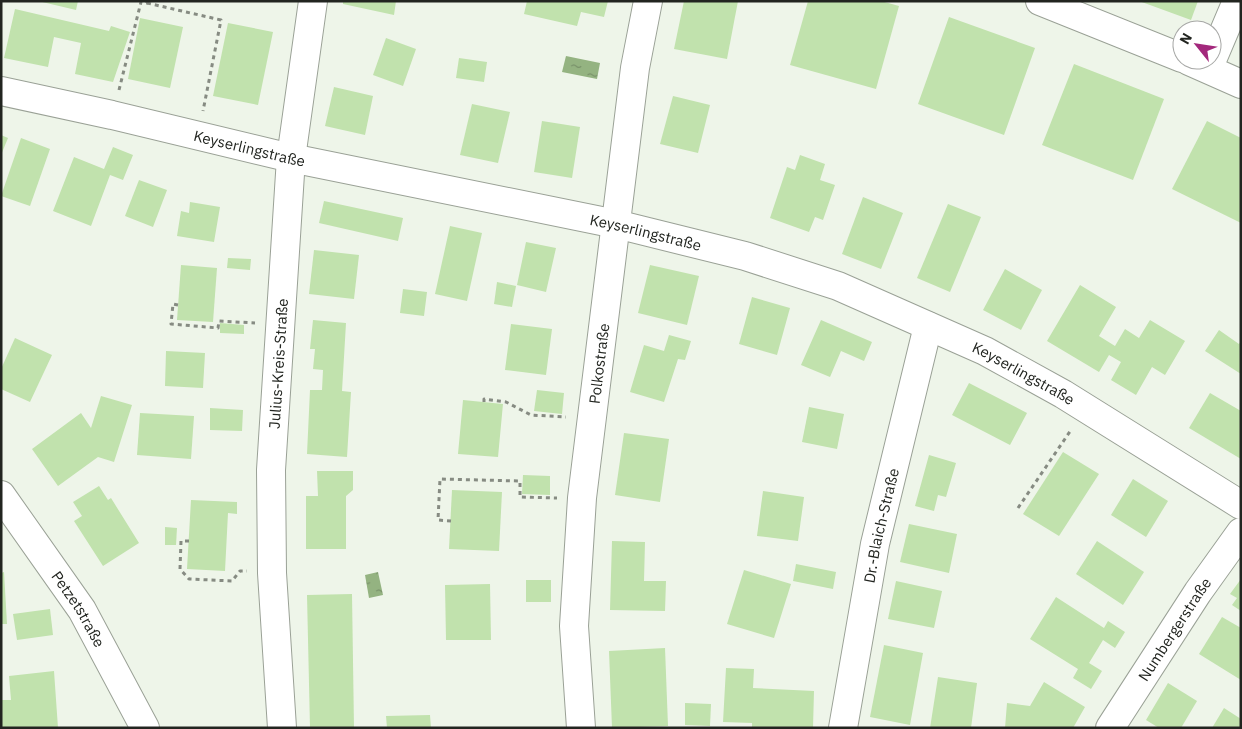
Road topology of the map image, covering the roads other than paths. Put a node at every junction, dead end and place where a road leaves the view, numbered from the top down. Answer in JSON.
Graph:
{"nodes":[{"id":1,"x":313,"y":1,"type":"edge"},
{"id":2,"x":648,"y":1,"type":"edge"},
{"id":3,"x":1040,"y":1,"type":"edge"},
{"id":4,"x":1237,"y":1,"type":"edge"},
{"id":5,"x":1222,"y":30,"type":"edge"},
{"id":6,"x":1172,"y":54,"type":"edge"},
{"id":7,"x":1218,"y":70,"type":"edge"},
{"id":8,"x":1241,"y":84,"type":"edge"},
{"id":9,"x":1,"y":91,"type":"edge"},
{"id":10,"x":291,"y":158,"type":"junction"},
{"id":11,"x":616,"y":224,"type":"junction"},
{"id":12,"x":928,"y":326,"type":"junction"},
{"id":13,"x":1,"y":495,"type":"edge"},
{"id":14,"x":1241,"y":505,"type":"edge"},
{"id":15,"x":1241,"y":532,"type":"edge"},
{"id":16,"x":145,"y":728,"type":"edge"},
{"id":17,"x":282,"y":728,"type":"edge"},
{"id":18,"x":581,"y":728,"type":"edge"},
{"id":19,"x":843,"y":728,"type":"edge"},
{"id":20,"x":1110,"y":728,"type":"edge"}],
"edges":[{"from":1,"to":10,"type":"street","name":"Julius-Kreis-Straße"},
{"from":2,"to":11,"type":"street","name":"Polkostraße"},
{"from":3,"to":6,"type":"street"},
{"from":4,"to":5,"type":"street"},
{"from":7,"to":8,"type":"street"},
{"from":9,"to":10,"type":"street","name":"Keyserlingstraße"},
{"from":10,"to":11,"type":"street","name":"Keyserlingstraße"},
{"from":10,"to":17,"type":"street","name":"Julius-Kreis-Straße"},
{"from":11,"to":12,"type":"street","name":"Keyserlingstraße"},
{"from":11,"to":18,"type":"street","name":"Polkostraße"},
{"from":12,"to":14,"type":"street","name":"Keyserlingstraße"},
{"from":12,"to":19,"type":"street","name":"Dr.-Blaich-Straße"},
{"from":13,"to":16,"type":"street","name":"Petzetstraße"},
{"from":15,"to":20,"type":"street","name":"Numbergerstraße"}]}
